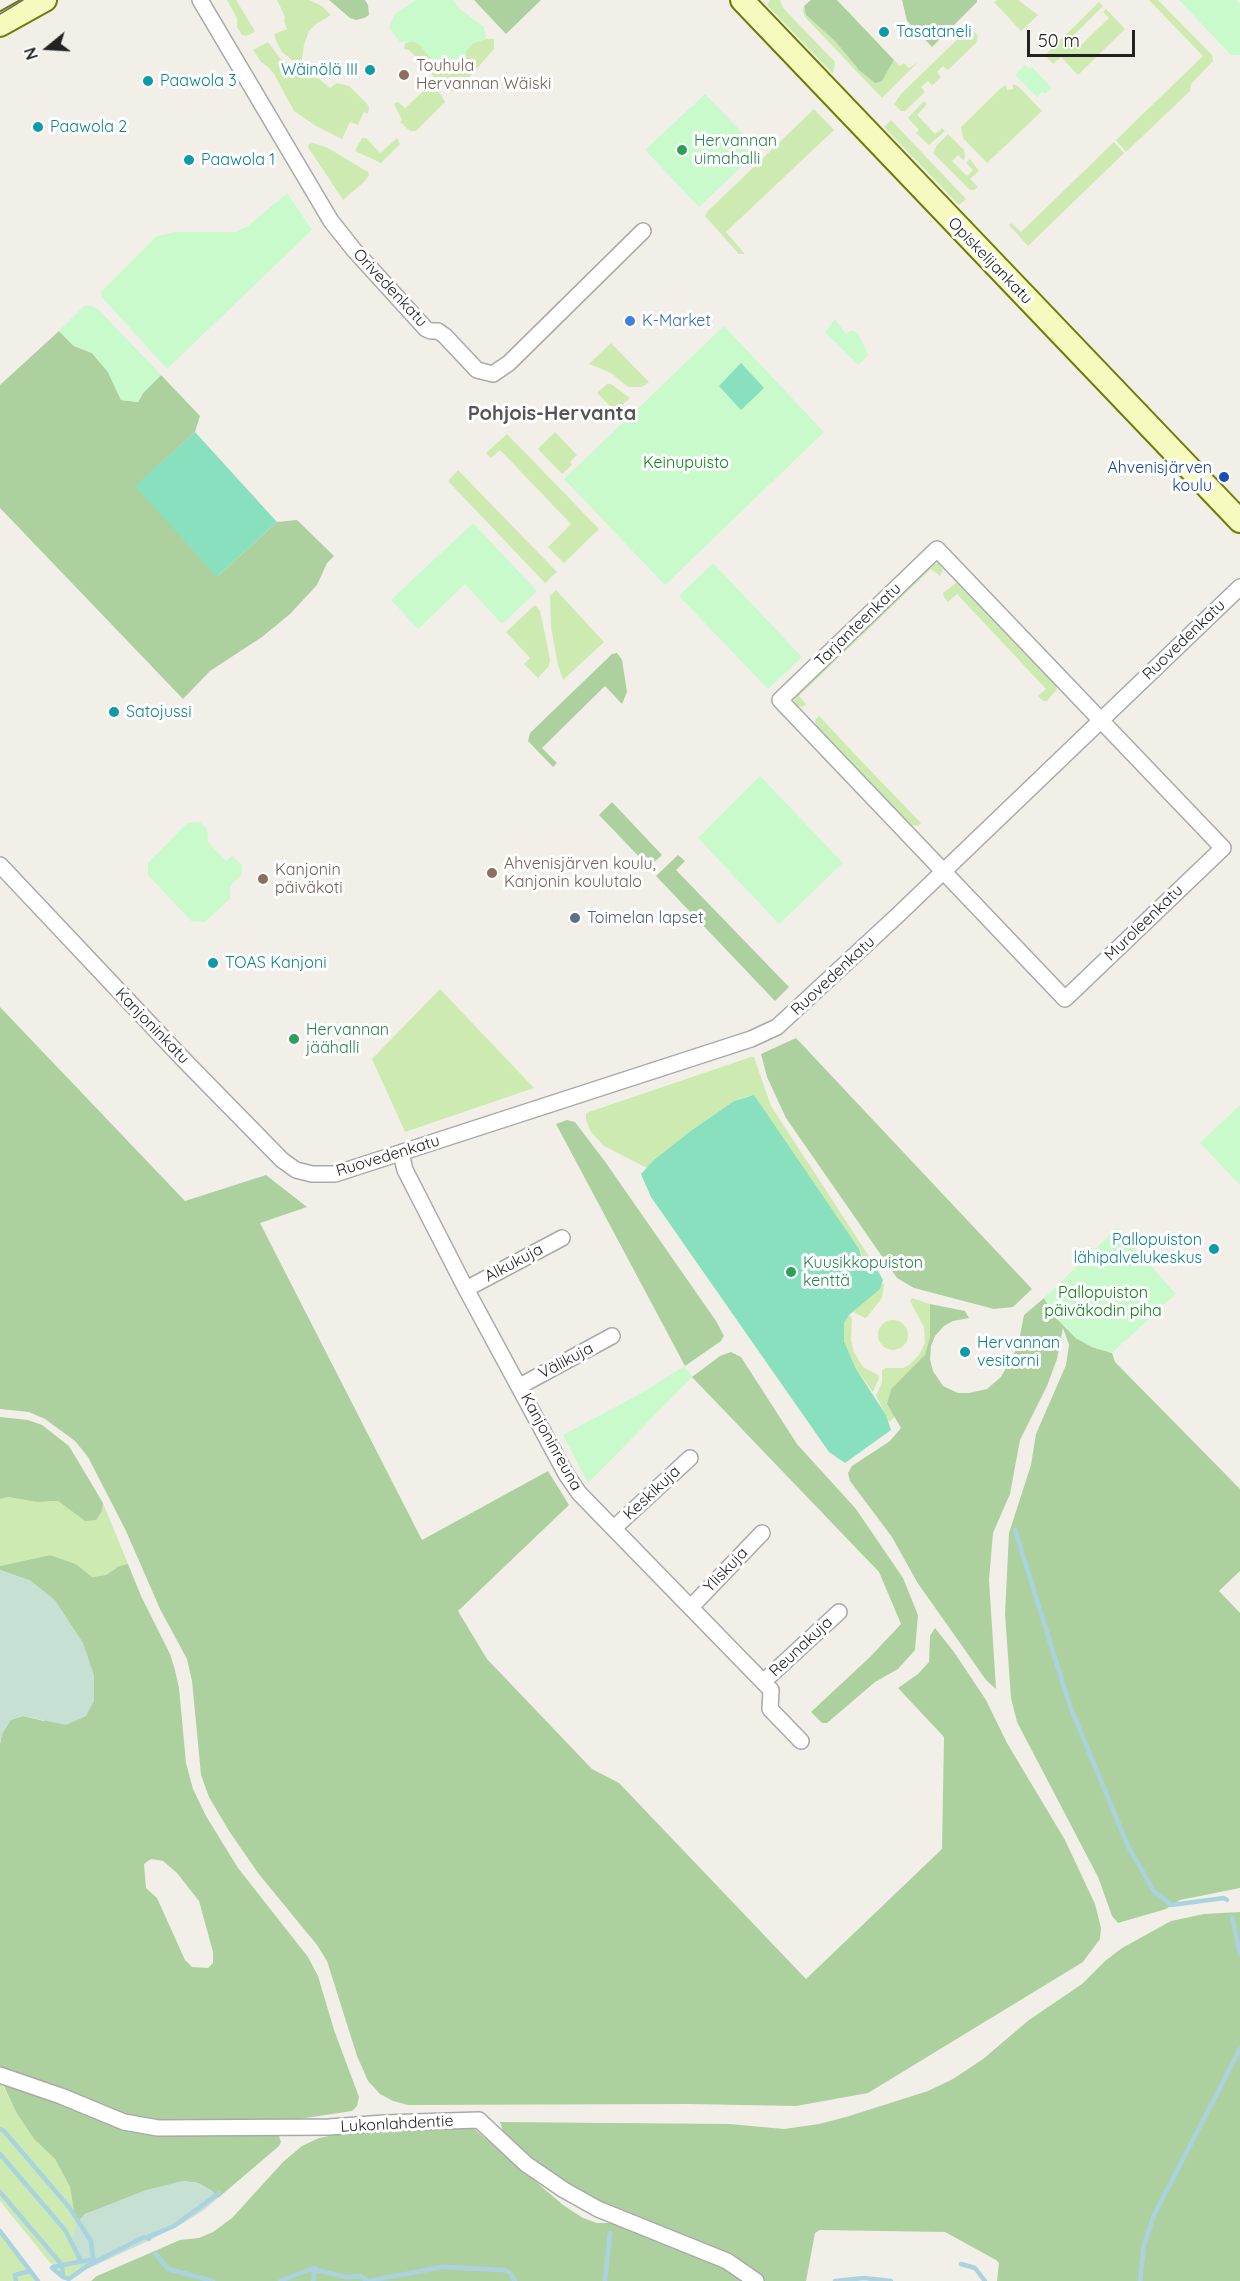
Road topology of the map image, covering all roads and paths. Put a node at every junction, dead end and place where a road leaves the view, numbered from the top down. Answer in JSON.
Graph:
{"nodes":[{"id":1,"x":45,"y":0,"type":"edge"},
{"id":2,"x":200,"y":0,"type":"edge"},
{"id":3,"x":742,"y":0,"type":"edge"},
{"id":4,"x":0,"y":25,"type":"edge"},
{"id":5,"x":642,"y":231,"type":"dead end"},
{"id":6,"x":1240,"y":521,"type":"edge"},
{"id":7,"x":1240,"y":586,"type":"edge"},
{"id":8,"x":1100,"y":720,"type":"junction"},
{"id":9,"x":0,"y":865,"type":"edge"},
{"id":10,"x":943,"y":871,"type":"junction"},
{"id":11,"x":401,"y":1153,"type":"junction"},
{"id":12,"x":312,"y":1174,"type":"joint"},
{"id":13,"x":562,"y":1238,"type":"dead end"},
{"id":14,"x":466,"y":1289,"type":"junction"},
{"id":15,"x":612,"y":1336,"type":"dead end"},
{"id":16,"x":519,"y":1386,"type":"junction"},
{"id":17,"x":690,"y":1458,"type":"dead end"},
{"id":18,"x":614,"y":1528,"type":"junction"},
{"id":19,"x":762,"y":1533,"type":"dead end"},
{"id":20,"x":691,"y":1607,"type":"junction"},
{"id":21,"x":839,"y":1612,"type":"dead end"},
{"id":22,"x":763,"y":1682,"type":"junction"},
{"id":23,"x":801,"y":1741,"type":"dead end"},
{"id":24,"x":0,"y":2076,"type":"edge"},
{"id":25,"x":756,"y":2281,"type":"edge"}],
"edges":[{"from":1,"to":4,"type":"main road"},
{"from":2,"to":5,"type":"street","name":"Orivedenkatu"},
{"from":3,"to":6,"type":"main road","name":"Opiskelijankatu"},
{"from":7,"to":8,"type":"street","name":"Ruovedenkatu"},
{"from":8,"to":10,"type":"street","name":"Ruovedenkatu"},
{"from":8,"to":10,"type":"street","name":"Muroleenkatu"},
{"from":8,"to":10,"type":"street","name":"Tarjanteenkatu"},
{"from":9,"to":12,"type":"street","name":"Kanjoninkatu"},
{"from":10,"to":11,"type":"street","name":"Ruovedenkatu"},
{"from":11,"to":12,"type":"street","name":"Ruovedenkatu"},
{"from":11,"to":14,"type":"street","name":"Kanjoninreuna"},
{"from":13,"to":14,"type":"street","name":"Alkukuja"},
{"from":14,"to":16,"type":"street","name":"Kanjoninreuna"},
{"from":15,"to":16,"type":"street","name":"Välikuja"},
{"from":16,"to":18,"type":"street","name":"Kanjoninreuna"},
{"from":17,"to":18,"type":"street","name":"Keskikuja"},
{"from":18,"to":20,"type":"street","name":"Kanjoninreuna"},
{"from":19,"to":20,"type":"street","name":"Yliskuja"},
{"from":20,"to":22,"type":"street","name":"Kanjoninreuna"},
{"from":21,"to":22,"type":"street","name":"Reunakuja"},
{"from":22,"to":23,"type":"street","name":"Kanjoninreuna"},
{"from":24,"to":25,"type":"street","name":"Lukonlahdentie"}]}
